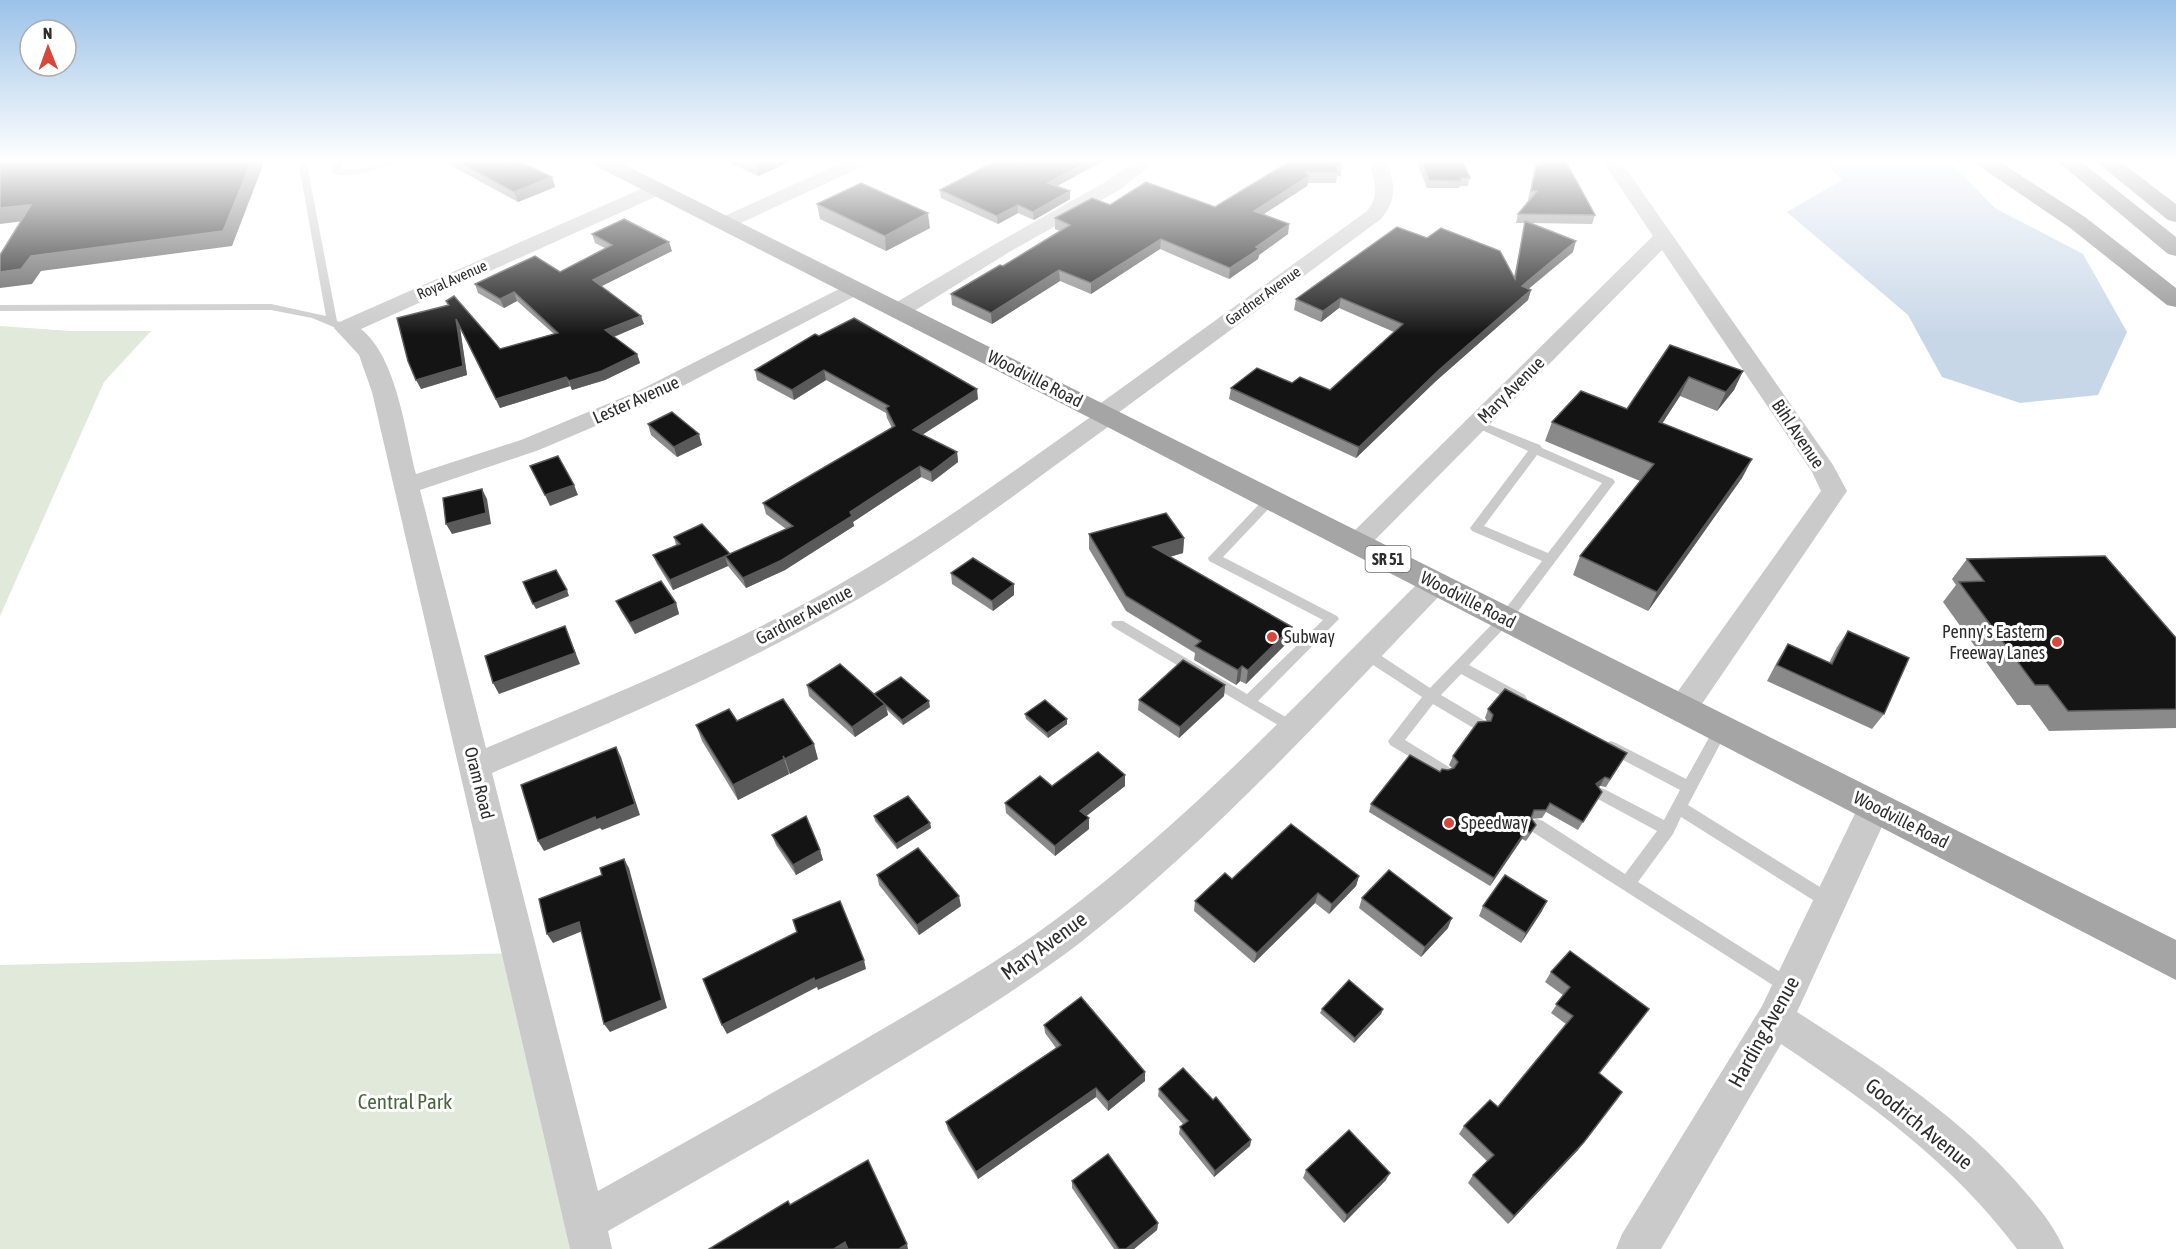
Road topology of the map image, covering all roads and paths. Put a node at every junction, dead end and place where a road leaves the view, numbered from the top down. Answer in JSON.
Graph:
{"nodes":[{"id":1,"x":315,"y":218,"type":"edge"},
{"id":2,"x":588,"y":218,"type":"edge"},
{"id":3,"x":716,"y":218,"type":"edge"},
{"id":4,"x":735,"y":218,"type":"edge"},
{"id":5,"x":1055,"y":218,"type":"edge"},
{"id":6,"x":1370,"y":218,"type":"edge"},
{"id":7,"x":1651,"y":218,"type":"edge"},
{"id":8,"x":2071,"y":218,"type":"edge"},
{"id":9,"x":2096,"y":218,"type":"edge"},
{"id":10,"x":2138,"y":218,"type":"edge"},
{"id":11,"x":725,"y":223,"type":"junction"},
{"id":12,"x":1664,"y":237,"type":"junction"},
{"id":13,"x":2176,"y":249,"type":"edge"},
{"id":14,"x":2176,"y":287,"type":"edge"},
{"id":15,"x":854,"y":289,"type":"junction"},
{"id":16,"x":2176,"y":300,"type":"edge"},
{"id":17,"x":0,"y":308,"type":"edge"},
{"id":18,"x":898,"y":310,"type":"junction"},
{"id":19,"x":339,"y":324,"type":"junction"},
{"id":20,"x":1105,"y":415,"type":"junction"},
{"id":21,"x":1477,"y":424,"type":"junction"},
{"id":22,"x":1536,"y":448,"type":"junction"},
{"id":23,"x":406,"y":486,"type":"junction"},
{"id":24,"x":1271,"y":499,"type":"junction"},
{"id":25,"x":1357,"y":543,"type":"junction"},
{"id":26,"x":1550,"y":560,"type":"junction"},
{"id":27,"x":1436,"y":583,"type":"junction"},
{"id":28,"x":1505,"y":619,"type":"junction"},
{"id":29,"x":1118,"y":624,"type":"dead end"},
{"id":30,"x":1366,"y":653,"type":"junction"},
{"id":31,"x":1458,"y":666,"type":"junction"},
{"id":32,"x":1431,"y":696,"type":"junction"},
{"id":33,"x":1249,"y":701,"type":"junction"},
{"id":34,"x":1532,"y":705,"type":"edge"},
{"id":35,"x":1682,"y":709,"type":"junction"},
{"id":36,"x":1480,"y":725,"type":"edge"},
{"id":37,"x":1293,"y":728,"type":"junction"},
{"id":38,"x":1721,"y":729,"type":"junction"},
{"id":39,"x":1595,"y":738,"type":"edge"},
{"id":40,"x":475,"y":766,"type":"junction"},
{"id":41,"x":1444,"y":771,"type":"edge"},
{"id":42,"x":1690,"y":788,"type":"junction"},
{"id":43,"x":1601,"y":794,"type":"edge"},
{"id":44,"x":1875,"y":807,"type":"junction"},
{"id":45,"x":1680,"y":808,"type":"junction"},
{"id":46,"x":1537,"y":826,"type":"edge"},
{"id":47,"x":1667,"y":829,"type":"junction"},
{"id":48,"x":1627,"y":884,"type":"junction"},
{"id":49,"x":1830,"y":902,"type":"junction"},
{"id":50,"x":2176,"y":960,"type":"edge"},
{"id":51,"x":1783,"y":1003,"type":"junction"},
{"id":52,"x":588,"y":1235,"type":"edge"},
{"id":53,"x":1637,"y":1249,"type":"edge"},
{"id":54,"x":2043,"y":1249,"type":"edge"}],
"edges":[{"from":1,"to":19,"type":"lane"},
{"from":2,"to":19,"type":"street","name":"Royal Avenue"},
{"from":3,"to":11,"type":"main road","name":"Woodville Road","number":"SR 51"},
{"from":4,"to":11,"type":"street"},
{"from":5,"to":18,"type":"street"},
{"from":6,"to":20,"type":"street","name":"Gardner Avenue"},
{"from":7,"to":12,"type":"street","name":"Bihl Avenue"},
{"from":8,"to":16,"type":"highway"},
{"from":9,"to":14,"type":"highway"},
{"from":10,"to":13,"type":"highway"},
{"from":11,"to":15,"type":"main road","name":"Woodville Road","number":"SR 51"},
{"from":12,"to":21,"type":"street","name":"Mary Avenue"},
{"from":12,"to":35,"type":"street","name":"Bihl Avenue"},
{"from":15,"to":18,"type":"main road","name":"Woodville Road","number":"SR 51"},
{"from":15,"to":23,"type":"street","name":"Lester Avenue"},
{"from":17,"to":19,"type":"lane"},
{"from":18,"to":20,"type":"main road","name":"Woodville Road","number":"SR 51"},
{"from":19,"to":23,"type":"street","name":"Oram Road"},
{"from":20,"to":24,"type":"main road","name":"Woodville Road","number":"SR 51"},
{"from":20,"to":40,"type":"street","name":"Gardner Avenue"},
{"from":21,"to":22,"type":"lane"},
{"from":21,"to":25,"type":"street","name":"Mary Avenue"},
{"from":22,"to":26,"type":"lane"},
{"from":22,"to":26,"type":"lane"},
{"from":23,"to":40,"type":"street","name":"Oram Road"},
{"from":24,"to":25,"type":"main road","name":"Woodville Road","number":"SR 51"},
{"from":24,"to":33,"type":"lane"},
{"from":25,"to":27,"type":"main road","name":"Woodville Road","number":"SR 51"},
{"from":26,"to":28,"type":"lane"},
{"from":27,"to":28,"type":"main road","name":"Woodville Road","number":"SR 51"},
{"from":27,"to":30,"type":"street","name":"Mary Avenue"},
{"from":28,"to":31,"type":"lane"},
{"from":28,"to":35,"type":"main road","name":"Woodville Road","number":"SR 51"},
{"from":29,"to":33,"type":"lane"},
{"from":30,"to":32,"type":"lane"},
{"from":30,"to":37,"type":"street","name":"Mary Avenue"},
{"from":31,"to":32,"type":"lane"},
{"from":31,"to":34,"type":"lane"},
{"from":32,"to":36,"type":"lane"},
{"from":32,"to":41,"type":"lane"},
{"from":33,"to":37,"type":"lane"},
{"from":35,"to":38,"type":"main road","name":"Woodville Road","number":"SR 51"},
{"from":37,"to":52,"type":"street","name":"Mary Avenue"},
{"from":38,"to":42,"type":"lane"},
{"from":38,"to":44,"type":"main road","name":"Woodville Road","number":"SR 51"},
{"from":39,"to":42,"type":"lane"},
{"from":40,"to":52,"type":"street","name":"Oram Road"},
{"from":42,"to":45,"type":"lane"},
{"from":43,"to":47,"type":"lane"},
{"from":44,"to":49,"type":"street","name":"Harding Avenue"},
{"from":44,"to":50,"type":"main road","name":"Woodville Road","number":"SR 51"},
{"from":45,"to":47,"type":"lane"},
{"from":45,"to":49,"type":"lane"},
{"from":46,"to":48,"type":"lane"},
{"from":47,"to":48,"type":"lane"},
{"from":48,"to":51,"type":"lane"},
{"from":49,"to":51,"type":"street","name":"Harding Avenue"},
{"from":51,"to":53,"type":"street","name":"Harding Avenue"},
{"from":51,"to":54,"type":"street","name":"Goodrich Avenue"}]}
